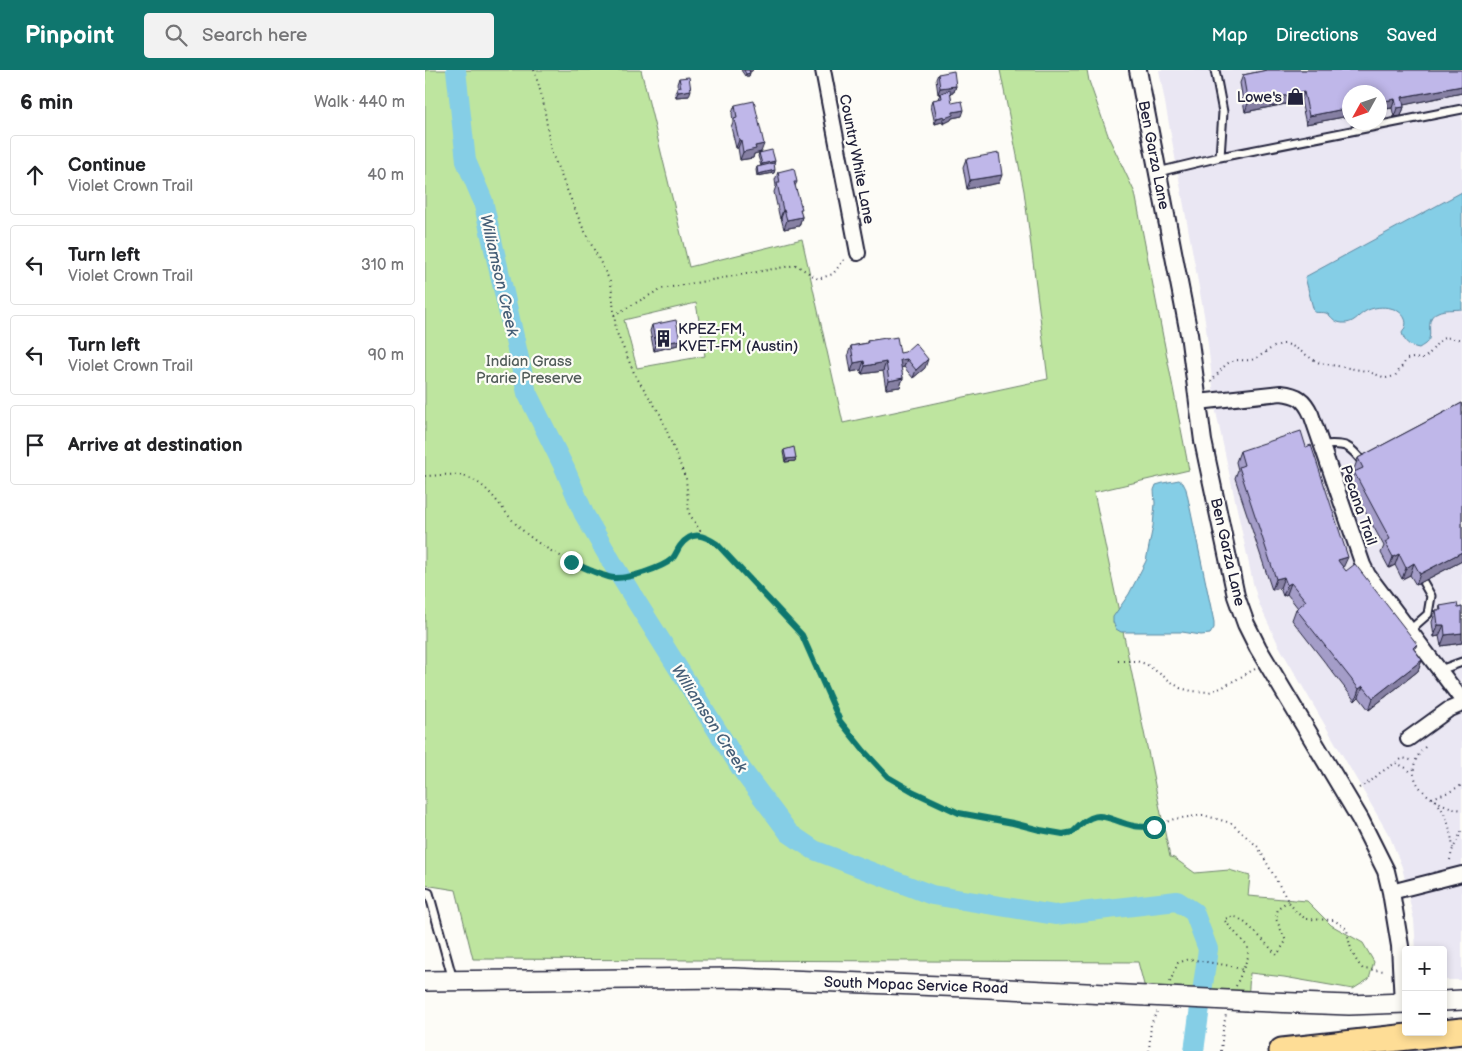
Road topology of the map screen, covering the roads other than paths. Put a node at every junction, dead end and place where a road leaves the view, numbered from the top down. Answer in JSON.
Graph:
{"nodes":[{"id":1,"x":823,"y":70,"type":"edge"},
{"id":2,"x":1138,"y":70,"type":"edge"},
{"id":3,"x":1215,"y":70,"type":"edge"},
{"id":4,"x":1462,"y":108,"type":"edge"},
{"id":5,"x":1220,"y":157,"type":"junction"},
{"id":6,"x":1158,"y":172,"type":"junction"},
{"id":7,"x":857,"y":250,"type":"road end"},
{"id":8,"x":1198,"y":402,"type":"junction"},
{"id":9,"x":1322,"y":445,"type":"junction"},
{"id":10,"x":1364,"y":464,"type":"edge"},
{"id":11,"x":1423,"y":582,"type":"edge"},
{"id":12,"x":1409,"y":630,"type":"junction"},
{"id":13,"x":1462,"y":662,"type":"edge"},
{"id":14,"x":1440,"y":670,"type":"junction"},
{"id":15,"x":1462,"y":702,"type":"edge"},
{"id":16,"x":1409,"y":738,"type":"dead end"},
{"id":17,"x":1462,"y":874,"type":"edge"},
{"id":18,"x":425,"y":892,"type":"edge"},
{"id":19,"x":1391,"y":892,"type":"junction"},
{"id":20,"x":454,"y":980,"type":"junction"},
{"id":21,"x":425,"y":981,"type":"edge"},
{"id":22,"x":1403,"y":991,"type":"edge"},
{"id":23,"x":1462,"y":1000,"type":"edge"},
{"id":24,"x":1447,"y":1001,"type":"edge"},
{"id":25,"x":1402,"y":1003,"type":"edge"},
{"id":26,"x":1462,"y":1031,"type":"edge"},
{"id":27,"x":1282,"y":1051,"type":"edge"}],
"edges":[{"from":1,"to":7,"type":"street","name":"Country White Lane"},
{"from":2,"to":6,"type":"street","name":"Ben Garza Lane"},
{"from":3,"to":5,"type":"lane"},
{"from":4,"to":5,"type":"lane"},
{"from":5,"to":6,"type":"lane"},
{"from":6,"to":8,"type":"street","name":"Ben Garza Lane"},
{"from":8,"to":9,"type":"street","name":"Pecana Trail"},
{"from":8,"to":19,"type":"street","name":"Ben Garza Lane"},
{"from":9,"to":10,"type":"lane"},
{"from":9,"to":12,"type":"street","name":"Pecana Trail"},
{"from":11,"to":12,"type":"lane"},
{"from":12,"to":14,"type":"street","name":"Pecana Trail"},
{"from":13,"to":14,"type":"lane"},
{"from":14,"to":15,"type":"street","name":"Pecana Trail"},
{"from":15,"to":16,"type":"street"},
{"from":17,"to":19,"type":"street"},
{"from":18,"to":20,"type":"lane"},
{"from":19,"to":22,"type":"street","name":"Ben Garza Lane"},
{"from":20,"to":21,"type":"main road","name":"South Mopac Service Road"},
{"from":20,"to":25,"type":"main road","name":"South Mopac Service Road","bridge":true},
{"from":23,"to":24,"type":"main road"},
{"from":26,"to":27,"type":"highway"}]}
